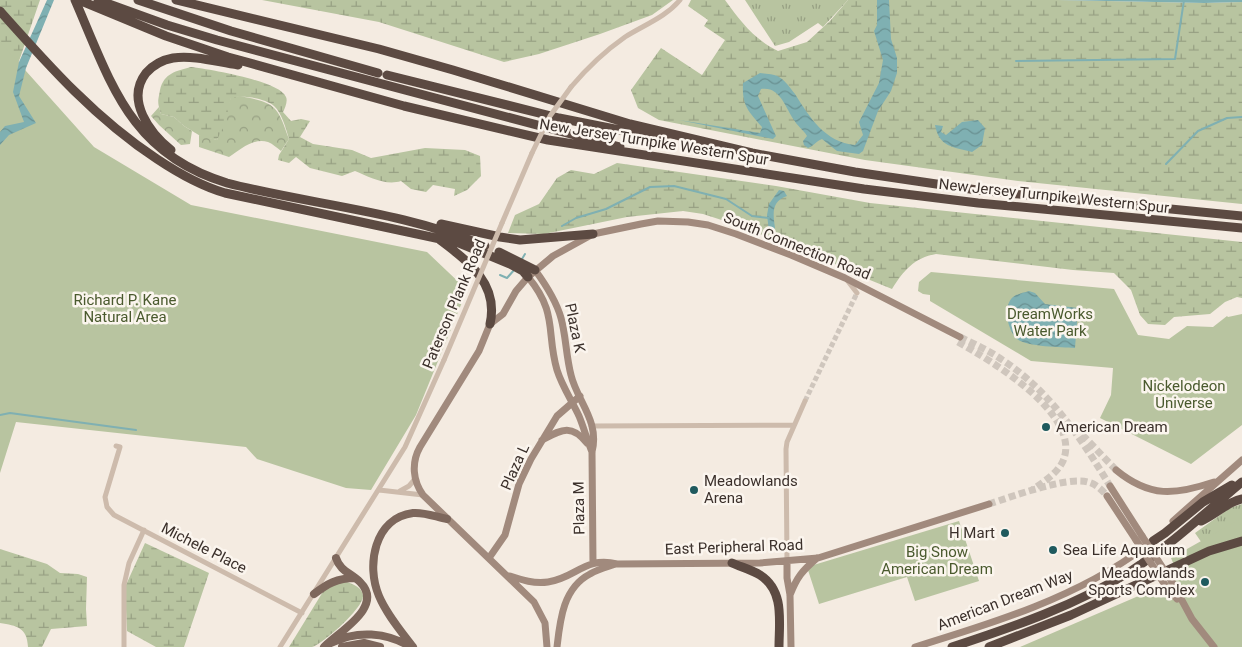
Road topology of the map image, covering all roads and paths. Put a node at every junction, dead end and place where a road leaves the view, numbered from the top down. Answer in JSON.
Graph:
{"nodes":[{"id":1,"x":77,"y":0,"type":"edge"},
{"id":2,"x":98,"y":0,"type":"edge"},
{"id":3,"x":138,"y":0,"type":"edge"},
{"id":4,"x":176,"y":0,"type":"edge"},
{"id":5,"x":680,"y":0,"type":"edge"},
{"id":6,"x":0,"y":11,"type":"edge"},
{"id":7,"x":268,"y":69,"type":"junction"},
{"id":8,"x":378,"y":73,"type":"dead end"},
{"id":9,"x":387,"y":75,"type":"dead end"},
{"id":10,"x":702,"y":143,"type":"junction"},
{"id":11,"x":657,"y":157,"type":"junction"},
{"id":12,"x":192,"y":168,"type":"junction"},
{"id":13,"x":1242,"y":216,"type":"edge"},
{"id":14,"x":401,"y":219,"type":"junction"},
{"id":15,"x":1242,"y":228,"type":"edge"},
{"id":16,"x":593,"y":234,"type":"junction"},
{"id":17,"x":436,"y":237,"type":"junction"},
{"id":18,"x":512,"y":261,"type":"junction"},
{"id":19,"x":527,"y":270,"type":"junction"},
{"id":20,"x":845,"y":278,"type":"junction"},
{"id":21,"x":857,"y":293,"type":"dead end"},
{"id":22,"x":490,"y":324,"type":"junction"},
{"id":23,"x":959,"y":340,"type":"tunnel mouth"},
{"id":24,"x":580,"y":396,"type":"junction"},
{"id":25,"x":805,"y":401,"type":"tunnel mouth"},
{"id":26,"x":572,"y":402,"type":"junction"},
{"id":27,"x":794,"y":425,"type":"junction"},
{"id":28,"x":592,"y":426,"type":"junction"},
{"id":29,"x":542,"y":440,"type":"junction"},
{"id":30,"x":589,"y":445,"type":"junction"},
{"id":31,"x":116,"y":446,"type":"dead end"},
{"id":32,"x":592,"y":452,"type":"junction"},
{"id":33,"x":1242,"y":460,"type":"edge"},
{"id":34,"x":1116,"y":470,"type":"tunnel mouth"},
{"id":35,"x":415,"y":479,"type":"junction"},
{"id":36,"x":1242,"y":480,"type":"edge"},
{"id":37,"x":1217,"y":481,"type":"junction"},
{"id":38,"x":1110,"y":486,"type":"tunnel mouth"},
{"id":39,"x":379,"y":490,"type":"junction"},
{"id":40,"x":400,"y":491,"type":"junction"},
{"id":41,"x":423,"y":495,"type":"junction"},
{"id":42,"x":1107,"y":496,"type":"tunnel mouth"},
{"id":43,"x":1242,"y":499,"type":"edge"},
{"id":44,"x":989,"y":504,"type":"tunnel mouth"},
{"id":45,"x":447,"y":519,"type":"junction"},
{"id":46,"x":1188,"y":528,"type":"junction"},
{"id":47,"x":144,"y":530,"type":"junction"},
{"id":48,"x":1139,"y":538,"type":"junction"},
{"id":49,"x":1153,"y":541,"type":"junction"},
{"id":50,"x":1242,"y":541,"type":"edge"},
{"id":51,"x":1227,"y":545,"type":"junction"},
{"id":52,"x":1242,"y":546,"type":"edge"},
{"id":53,"x":336,"y":558,"type":"junction"},
{"id":54,"x":489,"y":558,"type":"junction"},
{"id":55,"x":818,"y":558,"type":"junction"},
{"id":56,"x":787,"y":561,"type":"junction"},
{"id":57,"x":593,"y":563,"type":"junction"},
{"id":58,"x":732,"y":563,"type":"junction"},
{"id":59,"x":617,"y":564,"type":"junction"},
{"id":60,"x":507,"y":575,"type":"junction"},
{"id":61,"x":355,"y":578,"type":"junction"},
{"id":62,"x":314,"y":594,"type":"junction"},
{"id":63,"x":790,"y":595,"type":"junction"},
{"id":64,"x":302,"y":613,"type":"junction"},
{"id":65,"x":124,"y":647,"type":"edge"},
{"id":66,"x":280,"y":647,"type":"edge"},
{"id":67,"x":324,"y":647,"type":"edge"},
{"id":68,"x":342,"y":647,"type":"edge"},
{"id":69,"x":380,"y":647,"type":"edge"},
{"id":70,"x":412,"y":647,"type":"edge"},
{"id":71,"x":547,"y":647,"type":"edge"},
{"id":72,"x":557,"y":647,"type":"edge"},
{"id":73,"x":779,"y":647,"type":"edge"},
{"id":74,"x":792,"y":647,"type":"edge"},
{"id":75,"x":915,"y":647,"type":"edge"},
{"id":76,"x":952,"y":647,"type":"edge"},
{"id":77,"x":989,"y":647,"type":"edge"},
{"id":78,"x":1214,"y":647,"type":"edge"}],
"edges":[{"from":1,"to":7,"type":"highway","name":"New Jersey Turnpike Western Spur"},
{"from":1,"to":12,"type":"highway"},
{"from":2,"to":11,"type":"highway"},
{"from":3,"to":8,"type":"highway"},
{"from":4,"to":10,"type":"highway","name":"New Jersey Turnpike Western Spur"},
{"from":5,"to":39,"type":"street","name":"Paterson Plank Road","bridge":true},
{"from":6,"to":17,"type":"highway"},
{"from":7,"to":11,"type":"highway","name":"New Jersey Turnpike Western Spur"},
{"from":7,"to":12,"type":"highway"},
{"from":9,"to":10,"type":"highway"},
{"from":10,"to":13,"type":"highway","name":"New Jersey Turnpike Western Spur"},
{"from":11,"to":15,"type":"highway","name":"New Jersey Turnpike Western Spur"},
{"from":12,"to":14,"type":"highway"},
{"from":14,"to":16,"type":"highway"},
{"from":14,"to":18,"type":"highway"},
{"from":16,"to":19,"type":"street","name":"South Connection Road"},
{"from":16,"to":20,"type":"street","name":"South Connection Road"},
{"from":17,"to":18,"type":"highway"},
{"from":17,"to":22,"type":"highway"},
{"from":18,"to":19,"type":"highway"},
{"from":19,"to":22,"type":"street","name":"South Connection Road"},
{"from":19,"to":24,"type":"street","name":"Plaza K"},
{"from":19,"to":26,"type":"street","name":"Plaza K"},
{"from":20,"to":21,"type":"street"},
{"from":20,"to":23,"type":"street","name":"South Connection Road"},
{"from":22,"to":35,"type":"street"},
{"from":24,"to":26,"type":"street","name":"Plaza L"},
{"from":24,"to":28,"type":"street","name":"Plaza M"},
{"from":25,"to":27,"type":"street"},
{"from":26,"to":29,"type":"street","name":"Plaza L"},
{"from":26,"to":30,"type":"street","name":"Plaza M"},
{"from":27,"to":28,"type":"street"},
{"from":27,"to":56,"type":"street"},
{"from":28,"to":32,"type":"street","name":"Plaza M"},
{"from":29,"to":30,"type":"street"},
{"from":29,"to":54,"type":"street","name":"Plaza L"},
{"from":30,"to":32,"type":"street","name":"Plaza M"},
{"from":31,"to":47,"type":"street","name":"Michele Place"},
{"from":32,"to":57,"type":"street","name":"Plaza M"},
{"from":33,"to":37,"type":"street","name":"American Dream Way"},
{"from":34,"to":37,"type":"street"},
{"from":35,"to":40,"type":"street"},
{"from":35,"to":41,"type":"street"},
{"from":36,"to":46,"type":"highway"},
{"from":36,"to":49,"type":"highway"},
{"from":37,"to":49,"type":"street","name":"American Dream Way"},
{"from":38,"to":48,"type":"street"},
{"from":39,"to":40,"type":"street"},
{"from":39,"to":53,"type":"street","name":"Paterson Plank Road"},
{"from":40,"to":41,"type":"street"},
{"from":41,"to":45,"type":"street"},
{"from":42,"to":48,"type":"street"},
{"from":43,"to":46,"type":"highway"},
{"from":44,"to":55,"type":"street","name":"East Peripheral Road"},
{"from":45,"to":54,"type":"street"},
{"from":45,"to":70,"type":"main road"},
{"from":46,"to":76,"type":"highway"},
{"from":47,"to":64,"type":"street","name":"Michele Place"},
{"from":47,"to":65,"type":"street"},
{"from":48,"to":78,"type":"street","bridge":true},
{"from":49,"to":75,"type":"street","name":"American Dream Way"},
{"from":50,"to":51,"type":"highway"},
{"from":51,"to":52,"type":"highway"},
{"from":51,"to":77,"type":"highway"},
{"from":53,"to":61,"type":"main road"},
{"from":53,"to":62,"type":"street","name":"Paterson Plank Road"},
{"from":54,"to":60,"type":"street"},
{"from":55,"to":56,"type":"street","name":"East Peripheral Road"},
{"from":55,"to":63,"type":"street"},
{"from":56,"to":58,"type":"street","name":"East Peripheral Road"},
{"from":56,"to":63,"type":"street"},
{"from":57,"to":59,"type":"street","name":"East Peripheral Road"},
{"from":57,"to":60,"type":"street","name":"East Peripheral Road"},
{"from":58,"to":59,"type":"street","name":"East Peripheral Road"},
{"from":58,"to":73,"type":"highway"},
{"from":59,"to":72,"type":"street"},
{"from":60,"to":71,"type":"street"},
{"from":61,"to":62,"type":"main road"},
{"from":61,"to":67,"type":"main road"},
{"from":62,"to":64,"type":"street","name":"Paterson Plank Road"},
{"from":63,"to":74,"type":"street"},
{"from":64,"to":66,"type":"street","name":"Paterson Plank Road"},
{"from":67,"to":70,"type":"main road"},
{"from":68,"to":69,"type":"main road"}]}
